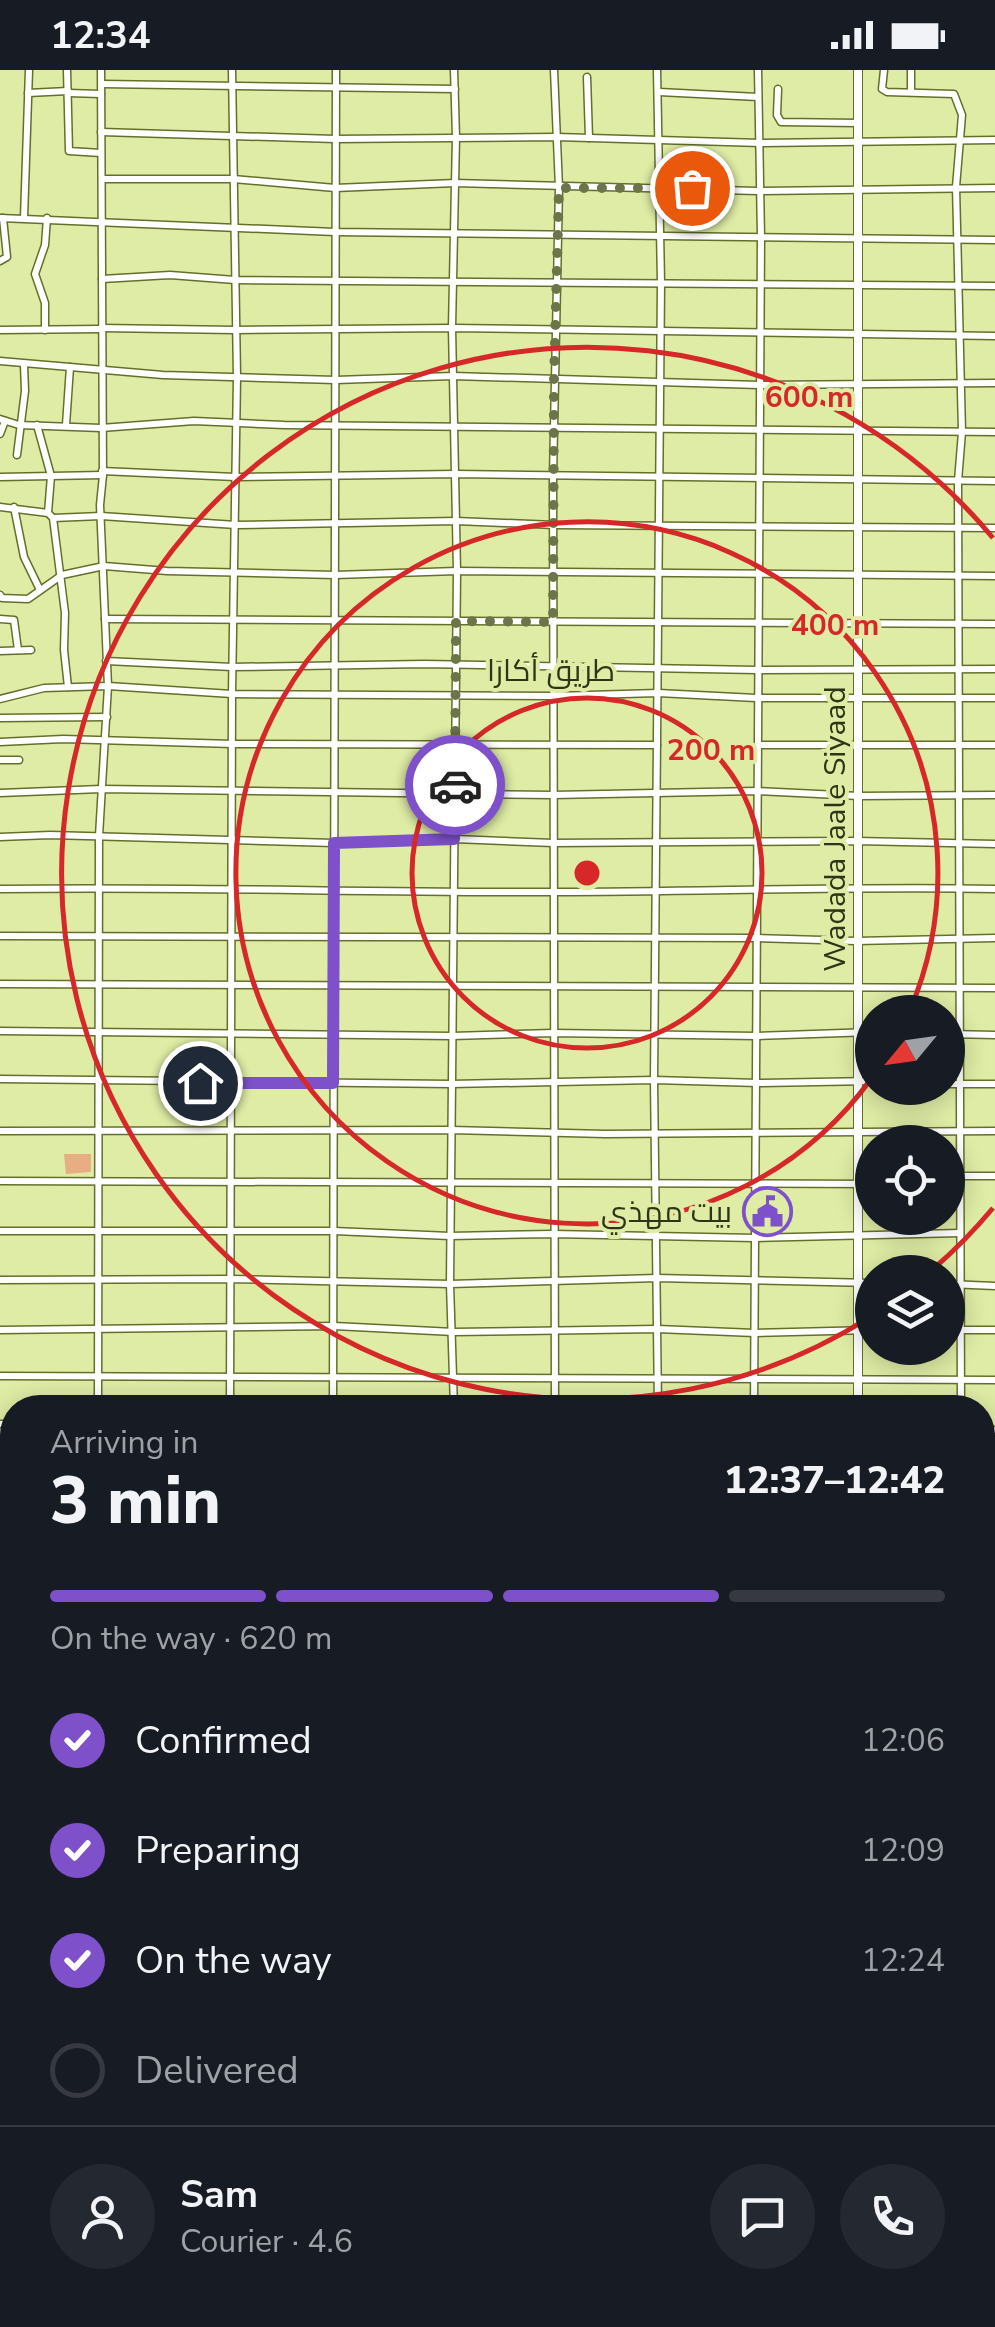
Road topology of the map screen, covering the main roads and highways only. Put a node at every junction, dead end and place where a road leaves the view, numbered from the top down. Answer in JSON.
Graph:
{"nodes":[{"id":1,"x":858,"y":70,"type":"edge"},
{"id":2,"x":858,"y":1395,"type":"edge"}],
"edges":[{"from":1,"to":2,"type":"main road","name":"Wadada Jaale Siyaad"}]}
